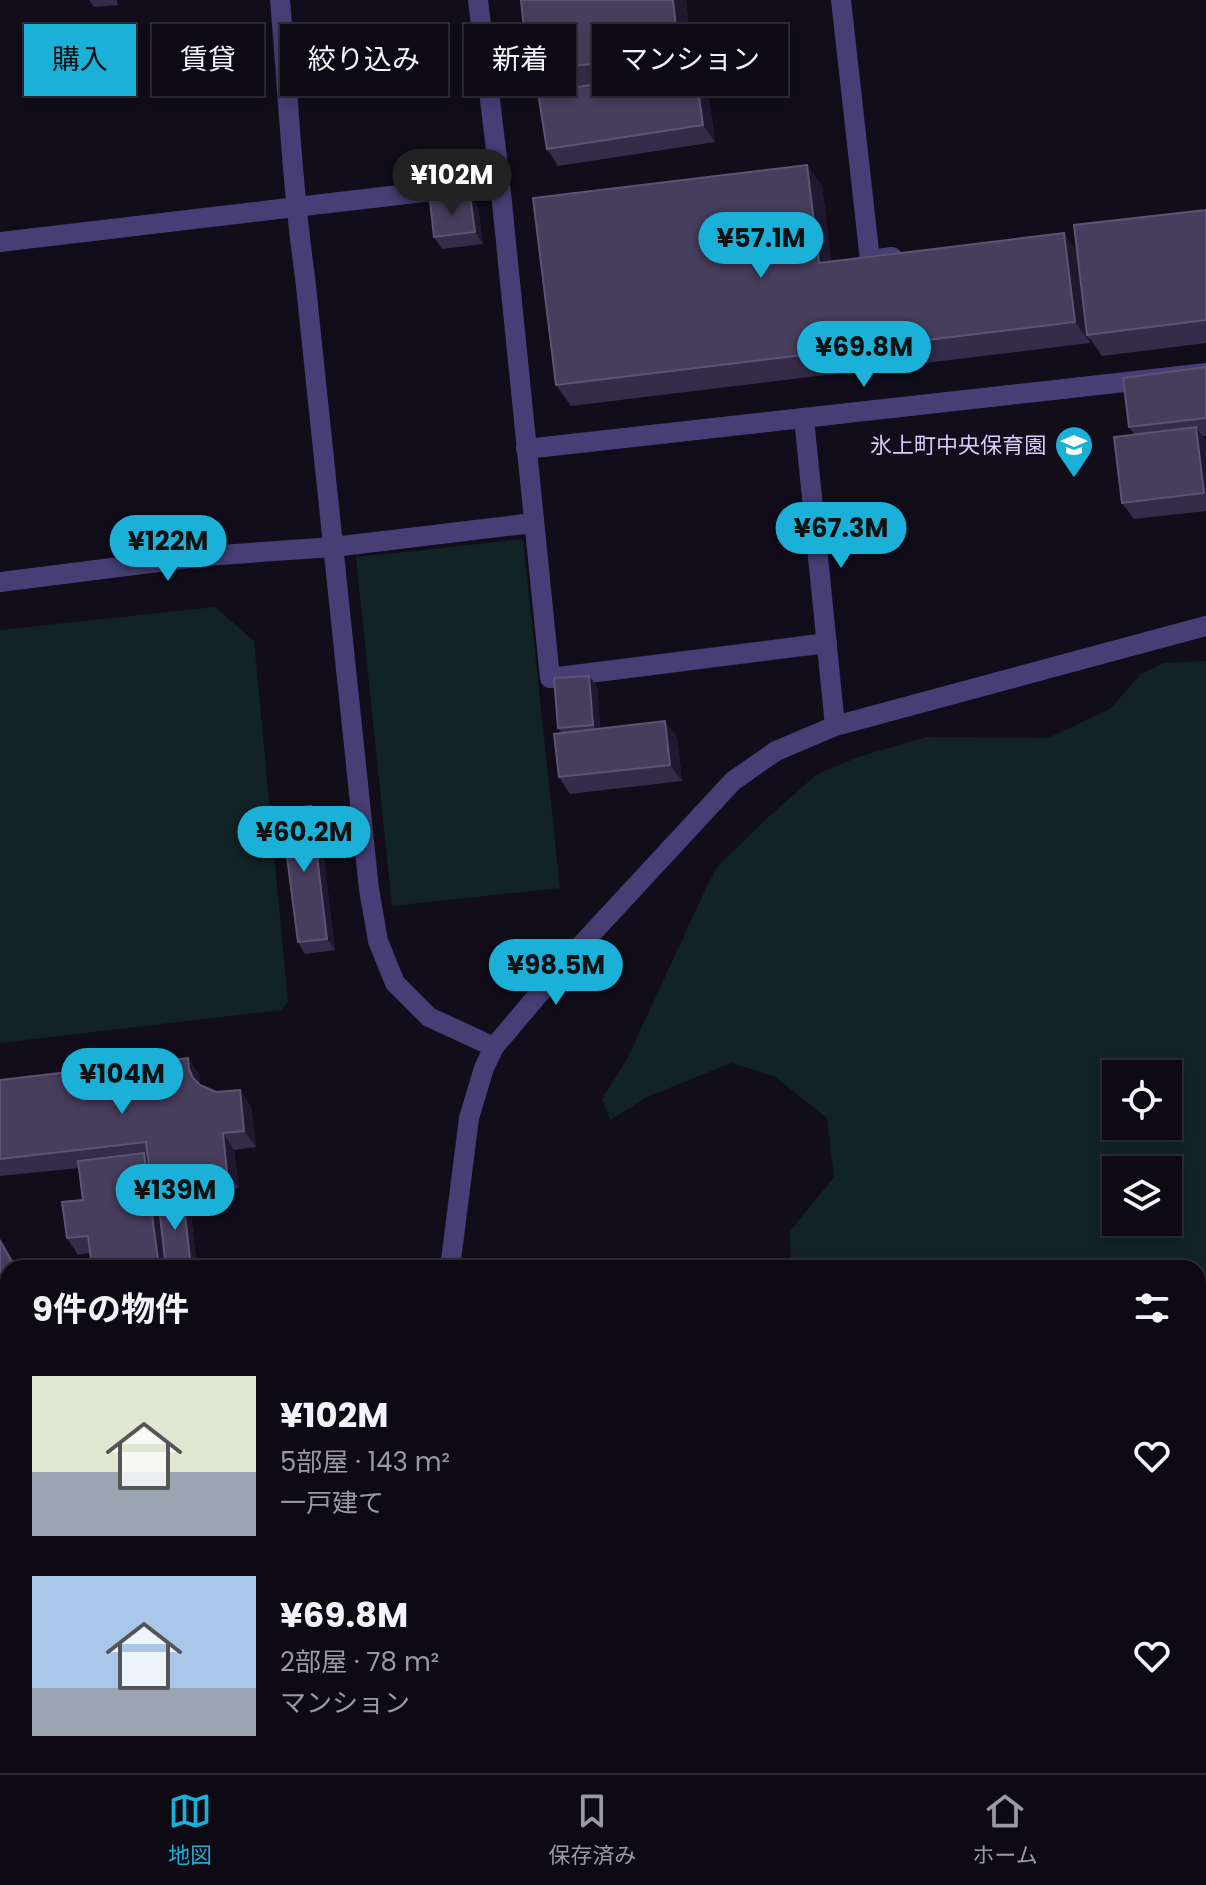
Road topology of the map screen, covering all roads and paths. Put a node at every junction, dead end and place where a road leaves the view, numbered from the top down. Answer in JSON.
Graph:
{"nodes":[{"id":1,"x":280,"y":0,"type":"edge"},
{"id":2,"x":478,"y":0,"type":"edge"},
{"id":3,"x":841,"y":0,"type":"edge"},
{"id":4,"x":500,"y":183,"type":"junction"},
{"id":5,"x":295,"y":207,"type":"junction"},
{"id":6,"x":0,"y":242,"type":"edge"},
{"id":7,"x":916,"y":254,"type":"edge"},
{"id":8,"x":1206,"y":373,"type":"edge"},
{"id":9,"x":804,"y":418,"type":"junction"},
{"id":10,"x":526,"y":449,"type":"junction"},
{"id":11,"x":533,"y":523,"type":"junction"},
{"id":12,"x":333,"y":547,"type":"junction"},
{"id":13,"x":0,"y":582,"type":"edge"},
{"id":14,"x":1206,"y":626,"type":"edge"},
{"id":15,"x":827,"y":643,"type":"junction"},
{"id":16,"x":835,"y":726,"type":"junction"},
{"id":17,"x":494,"y":1047,"type":"junction"},
{"id":18,"x":451,"y":1260,"type":"edge"}],
"edges":[{"from":1,"to":5,"type":"street"},
{"from":2,"to":4,"type":"street"},
{"from":3,"to":7,"type":"street"},
{"from":4,"to":5,"type":"street"},
{"from":4,"to":10,"type":"street"},
{"from":5,"to":6,"type":"street"},
{"from":5,"to":12,"type":"street"},
{"from":8,"to":9,"type":"street"},
{"from":9,"to":10,"type":"street"},
{"from":9,"to":15,"type":"street"},
{"from":10,"to":11,"type":"street"},
{"from":11,"to":12,"type":"street"},
{"from":11,"to":15,"type":"street"},
{"from":12,"to":13,"type":"street"},
{"from":12,"to":17,"type":"street"},
{"from":14,"to":16,"type":"street"},
{"from":15,"to":16,"type":"street"},
{"from":16,"to":17,"type":"street"},
{"from":17,"to":18,"type":"street"}]}
